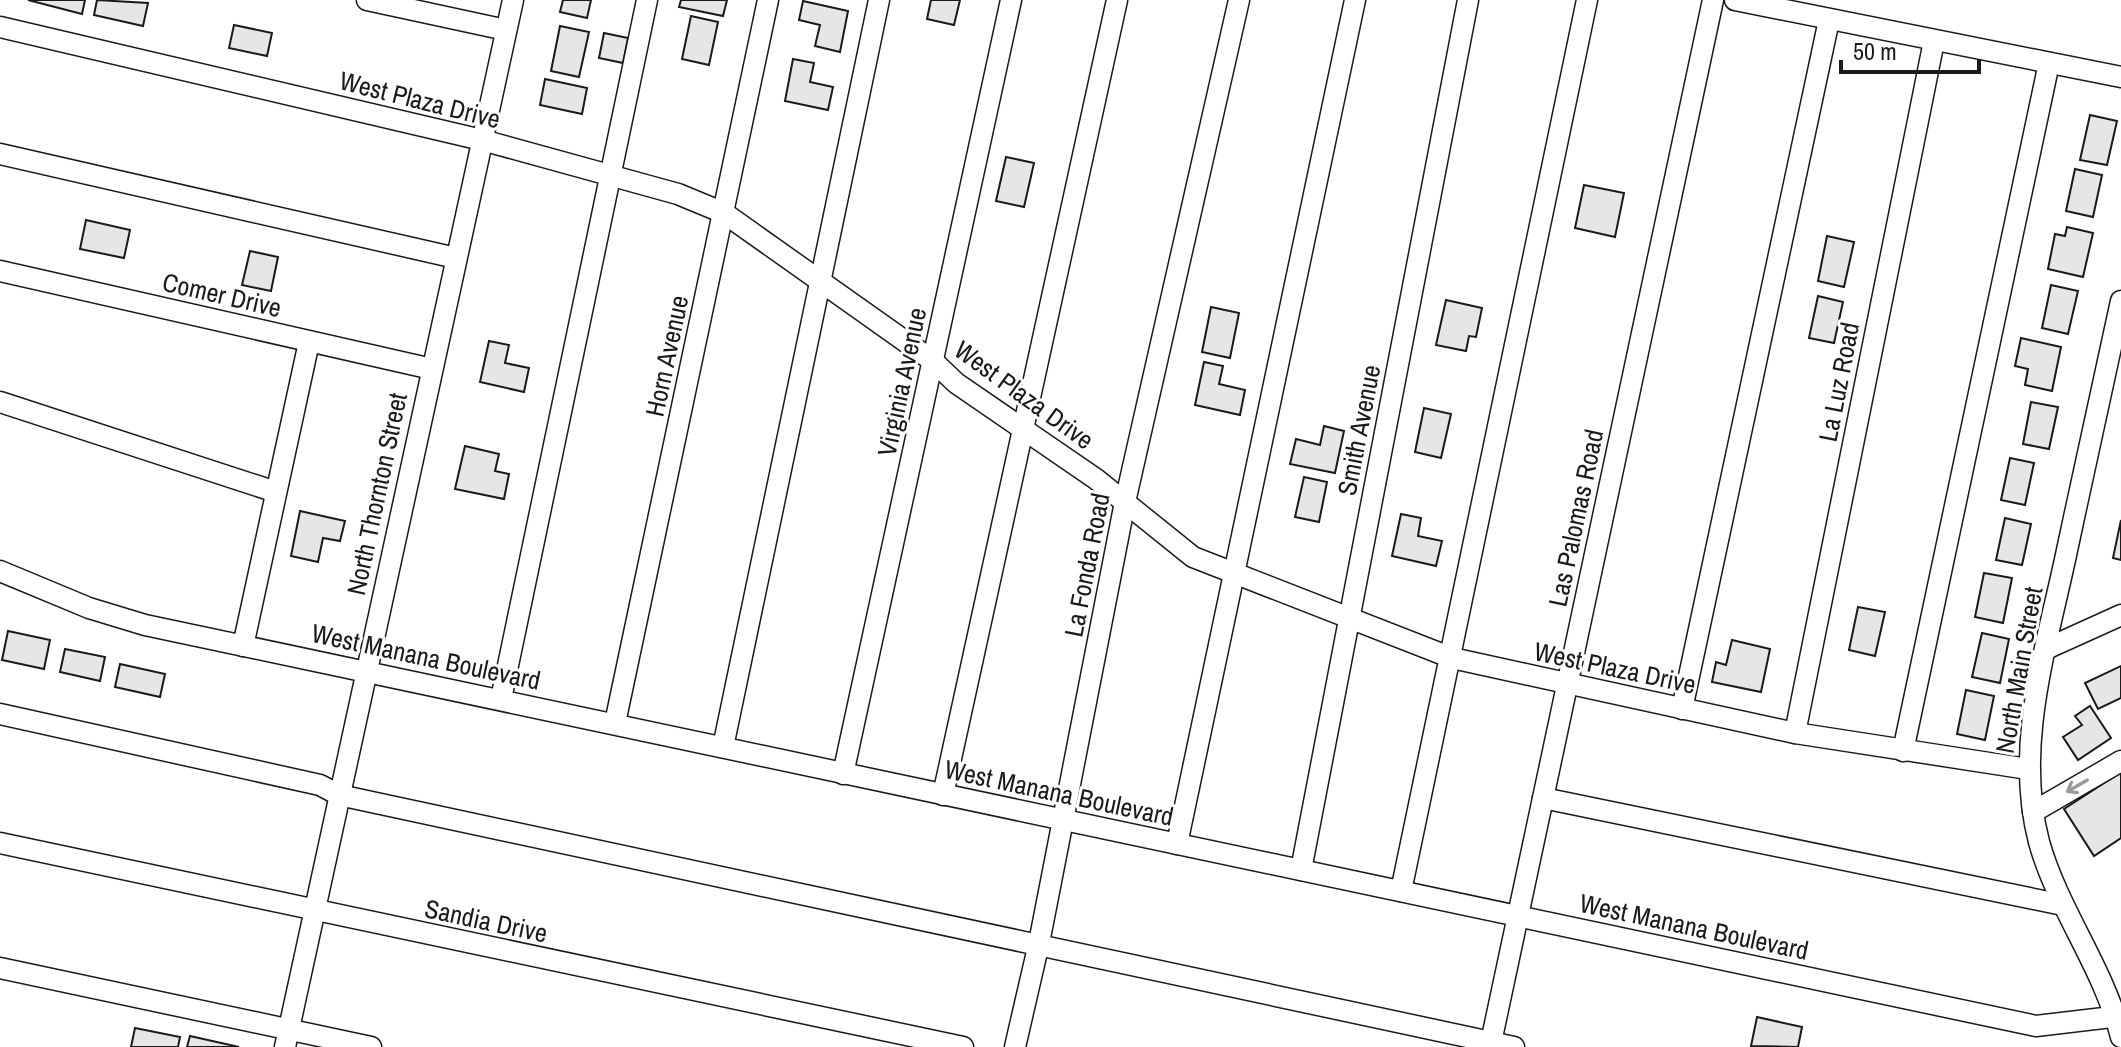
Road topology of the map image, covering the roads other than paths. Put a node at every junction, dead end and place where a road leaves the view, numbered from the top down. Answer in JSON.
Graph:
{"nodes":[{"id":1,"x":367,"y":0,"type":"edge"},
{"id":2,"x":513,"y":0,"type":"edge"},
{"id":3,"x":647,"y":0,"type":"edge"},
{"id":4,"x":768,"y":0,"type":"edge"},
{"id":5,"x":879,"y":0,"type":"edge"},
{"id":6,"x":1011,"y":0,"type":"edge"},
{"id":7,"x":1117,"y":0,"type":"edge"},
{"id":8,"x":1239,"y":0,"type":"edge"},
{"id":9,"x":1355,"y":0,"type":"edge"},
{"id":10,"x":1468,"y":0,"type":"edge"},
{"id":11,"x":1587,"y":0,"type":"edge"},
{"id":12,"x":1713,"y":0,"type":"edge"},
{"id":13,"x":1735,"y":0,"type":"edge"},
{"id":14,"x":1829,"y":20,"type":"junction"},
{"id":15,"x":0,"y":27,"type":"edge"},
{"id":16,"x":506,"y":30,"type":"junction"},
{"id":17,"x":1934,"y":41,"type":"junction"},
{"id":18,"x":2049,"y":63,"type":"junction"},
{"id":19,"x":2121,"y":77,"type":"edge"},
{"id":20,"x":482,"y":140,"type":"junction"},
{"id":21,"x":0,"y":154,"type":"edge"},
{"id":22,"x":610,"y":175,"type":"junction"},
{"id":23,"x":724,"y":213,"type":"junction"},
{"id":24,"x":456,"y":258,"type":"junction"},
{"id":25,"x":0,"y":271,"type":"edge"},
{"id":26,"x":819,"y":279,"type":"junction"},
{"id":27,"x":2121,"y":301,"type":"edge"},
{"id":28,"x":309,"y":342,"type":"junction"},
{"id":29,"x":933,"y":361,"type":"junction"},
{"id":30,"x":432,"y":369,"type":"junction"},
{"id":31,"x":0,"y":402,"type":"edge"},
{"id":32,"x":1023,"y":429,"type":"junction"},
{"id":33,"x":276,"y":492,"type":"junction"},
{"id":34,"x":1125,"y":502,"type":"junction"},
{"id":35,"x":0,"y":571,"type":"edge"},
{"id":36,"x":1236,"y":573,"type":"junction"},
{"id":37,"x":2121,"y":615,"type":"edge"},
{"id":38,"x":1349,"y":618,"type":"junction"},
{"id":39,"x":243,"y":646,"type":"junction"},
{"id":40,"x":2046,"y":649,"type":"junction"},
{"id":41,"x":1452,"y":658,"type":"junction"},
{"id":42,"x":365,"y":672,"type":"junction"},
{"id":43,"x":1567,"y":685,"type":"junction"},
{"id":44,"x":501,"y":699,"type":"junction"},
{"id":45,"x":1682,"y":709,"type":"junction"},
{"id":46,"x":0,"y":714,"type":"edge"},
{"id":47,"x":615,"y":723,"type":"junction"},
{"id":48,"x":1795,"y":733,"type":"junction"},
{"id":49,"x":723,"y":747,"type":"junction"},
{"id":50,"x":1903,"y":751,"type":"junction"},
{"id":51,"x":2121,"y":761,"type":"edge"},
{"id":52,"x":2028,"y":769,"type":"junction"},
{"id":53,"x":843,"y":774,"type":"junction"},
{"id":54,"x":339,"y":795,"type":"junction"},
{"id":55,"x":943,"y":795,"type":"junction"},
{"id":56,"x":1543,"y":798,"type":"junction"},
{"id":57,"x":2033,"y":812,"type":"junction"},
{"id":58,"x":1063,"y":820,"type":"junction"},
{"id":59,"x":0,"y":843,"type":"edge"},
{"id":60,"x":1177,"y":844,"type":"junction"},
{"id":61,"x":1301,"y":870,"type":"junction"},
{"id":62,"x":1401,"y":891,"type":"junction"},
{"id":63,"x":2063,"y":905,"type":"junction"},
{"id":64,"x":315,"y":911,"type":"junction"},
{"id":65,"x":1518,"y":916,"type":"junction"},
{"id":66,"x":1039,"y":943,"type":"junction"},
{"id":67,"x":0,"y":968,"type":"edge"},
{"id":68,"x":2119,"y":1024,"type":"edge"},
{"id":69,"x":286,"y":1038,"type":"edge"},
{"id":70,"x":1491,"y":1044,"type":"edge"},
{"id":71,"x":371,"y":1047,"type":"edge"},
{"id":72,"x":963,"y":1047,"type":"edge"},
{"id":73,"x":1015,"y":1047,"type":"edge"},
{"id":74,"x":1514,"y":1047,"type":"edge"}],
"edges":[{"from":1,"to":16,"type":"street"},
{"from":2,"to":16,"type":"street","name":"North Thornton Street"},
{"from":3,"to":22,"type":"street"},
{"from":4,"to":23,"type":"street","name":"Horn Avenue"},
{"from":5,"to":26,"type":"street"},
{"from":6,"to":29,"type":"street","name":"Virginia Avenue"},
{"from":7,"to":32,"type":"street"},
{"from":8,"to":34,"type":"street","name":"La Fonda Road"},
{"from":9,"to":36,"type":"street"},
{"from":10,"to":38,"type":"street","name":"Smith Avenue"},
{"from":11,"to":41,"type":"street"},
{"from":12,"to":43,"type":"street","name":"Las Palomas Road"},
{"from":13,"to":14,"type":"street"},
{"from":14,"to":17,"type":"street"},
{"from":14,"to":45,"type":"street"},
{"from":15,"to":20,"type":"street","name":"West Plaza Drive"},
{"from":16,"to":20,"type":"street","name":"North Thornton Street"},
{"from":17,"to":18,"type":"street"},
{"from":17,"to":48,"type":"street","name":"La Luz Road"},
{"from":18,"to":19,"type":"street"},
{"from":18,"to":50,"type":"street"},
{"from":20,"to":22,"type":"street","name":"West Plaza Drive"},
{"from":20,"to":24,"type":"street","name":"North Thornton Street"},
{"from":21,"to":24,"type":"street"},
{"from":22,"to":23,"type":"street","name":"West Plaza Drive"},
{"from":22,"to":44,"type":"street"},
{"from":23,"to":26,"type":"street","name":"West Plaza Drive"},
{"from":23,"to":47,"type":"street","name":"Horn Avenue"},
{"from":24,"to":30,"type":"street","name":"North Thornton Street"},
{"from":25,"to":28,"type":"street","name":"Comer Drive"},
{"from":26,"to":29,"type":"street","name":"West Plaza Drive"},
{"from":26,"to":49,"type":"street"},
{"from":27,"to":40,"type":"street","name":"North Main Street"},
{"from":28,"to":30,"type":"street","name":"Comer Drive"},
{"from":28,"to":33,"type":"street"},
{"from":29,"to":32,"type":"street","name":"West Plaza Drive"},
{"from":29,"to":53,"type":"street","name":"Virginia Avenue"},
{"from":30,"to":42,"type":"street","name":"North Thornton Street"},
{"from":31,"to":33,"type":"street"},
{"from":32,"to":34,"type":"street","name":"West Plaza Drive"},
{"from":32,"to":55,"type":"street"},
{"from":33,"to":39,"type":"street"},
{"from":34,"to":36,"type":"street","name":"West Plaza Drive"},
{"from":34,"to":58,"type":"street","name":"La Fonda Road"},
{"from":35,"to":39,"type":"street","name":"West Manana Boulevard"},
{"from":36,"to":38,"type":"street","name":"West Plaza Drive"},
{"from":36,"to":60,"type":"street"},
{"from":37,"to":40,"type":"street"},
{"from":38,"to":41,"type":"street","name":"West Plaza Drive"},
{"from":38,"to":61,"type":"street","name":"Smith Avenue"},
{"from":39,"to":42,"type":"street","name":"West Manana Boulevard"},
{"from":40,"to":52,"type":"street","name":"North Main Street"},
{"from":41,"to":43,"type":"street","name":"West Plaza Drive"},
{"from":41,"to":62,"type":"street"},
{"from":42,"to":44,"type":"street","name":"West Manana Boulevard"},
{"from":42,"to":54,"type":"street","name":"North Thornton Street"},
{"from":43,"to":45,"type":"street","name":"West Plaza Drive"},
{"from":43,"to":56,"type":"street","name":"Las Palomas Road"},
{"from":44,"to":47,"type":"street","name":"West Manana Boulevard"},
{"from":45,"to":48,"type":"street","name":"West Plaza Drive"},
{"from":46,"to":54,"type":"street"},
{"from":47,"to":49,"type":"street","name":"West Manana Boulevard"},
{"from":48,"to":50,"type":"street","name":"West Plaza Drive"},
{"from":49,"to":53,"type":"street","name":"West Manana Boulevard"},
{"from":50,"to":52,"type":"street","name":"West Plaza Drive"},
{"from":51,"to":57,"type":"street","one_way":true},
{"from":52,"to":57,"type":"street","name":"North Main Street"},
{"from":53,"to":55,"type":"street","name":"West Manana Boulevard"},
{"from":54,"to":64,"type":"street","name":"North Thornton Street"},
{"from":54,"to":66,"type":"street"},
{"from":55,"to":58,"type":"street","name":"West Manana Boulevard"},
{"from":56,"to":63,"type":"street"},
{"from":56,"to":65,"type":"street","name":"Las Palomas Road"},
{"from":57,"to":63,"type":"street","name":"North Main Street"},
{"from":58,"to":60,"type":"street","name":"West Manana Boulevard"},
{"from":58,"to":66,"type":"street","name":"La Fonda Road"},
{"from":59,"to":64,"type":"street","name":"Sandia Drive"},
{"from":60,"to":61,"type":"street","name":"West Manana Boulevard"},
{"from":61,"to":62,"type":"street","name":"West Manana Boulevard"},
{"from":62,"to":65,"type":"street","name":"West Manana Boulevard"},
{"from":63,"to":68,"type":"street","name":"North Main Street"},
{"from":64,"to":69,"type":"street","name":"North Thornton Street"},
{"from":64,"to":72,"type":"street","name":"Sandia Drive"},
{"from":65,"to":68,"type":"street","name":"West Manana Boulevard"},
{"from":65,"to":70,"type":"street","name":"Las Palomas Road"},
{"from":66,"to":70,"type":"street"},
{"from":66,"to":73,"type":"street","name":"La Fonda Road"},
{"from":67,"to":69,"type":"street"},
{"from":69,"to":71,"type":"street"},
{"from":70,"to":74,"type":"street"}]}
